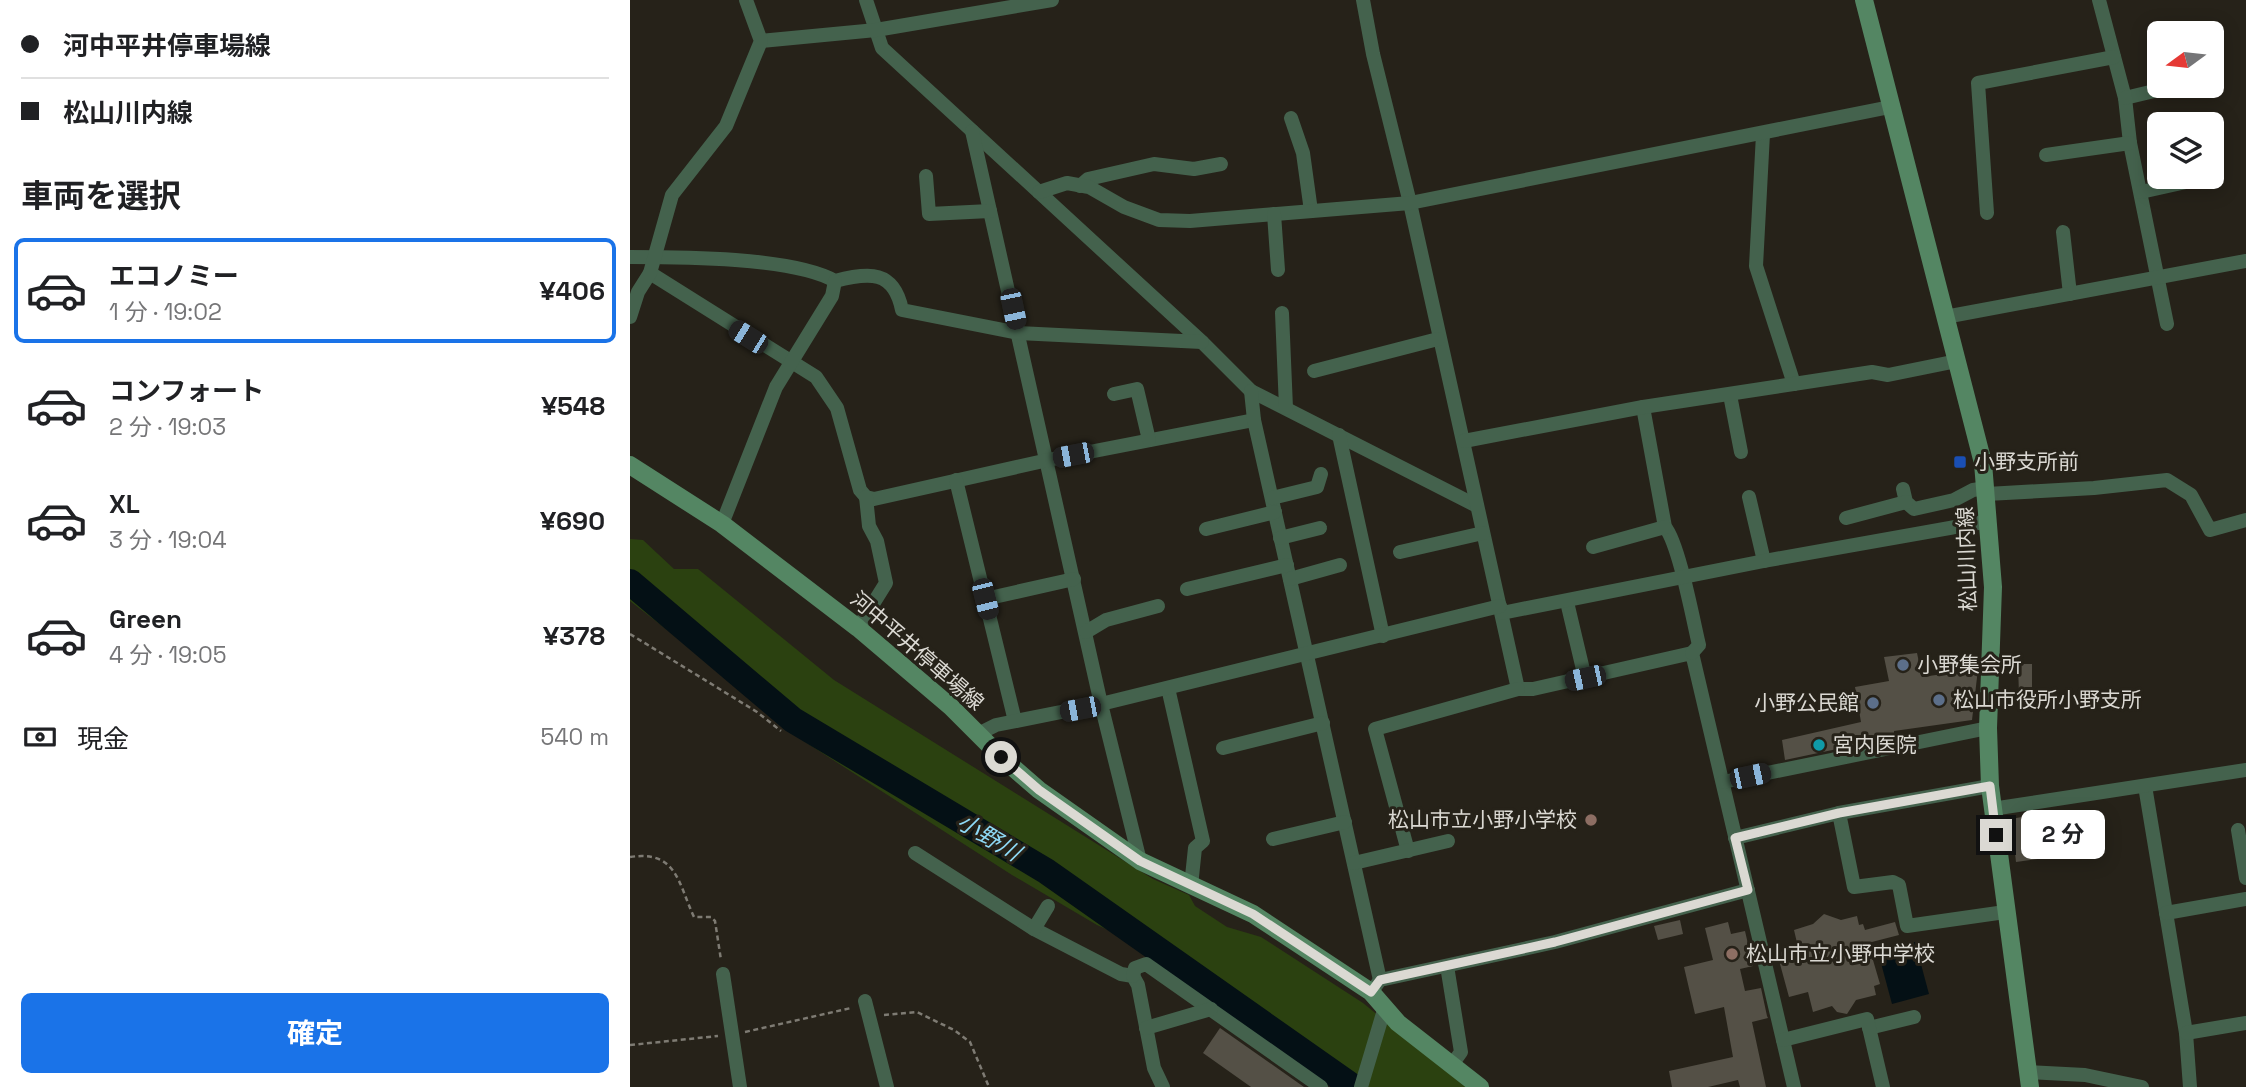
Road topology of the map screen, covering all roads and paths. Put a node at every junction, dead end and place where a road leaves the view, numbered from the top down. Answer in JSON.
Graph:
{"nodes":[{"id":1,"x":746,"y":0,"type":"edge"},
{"id":2,"x":866,"y":0,"type":"edge"},
{"id":3,"x":1052,"y":0,"type":"edge"},
{"id":4,"x":1363,"y":0,"type":"edge"},
{"id":5,"x":1864,"y":0,"type":"edge"},
{"id":6,"x":2099,"y":0,"type":"edge"},
{"id":7,"x":876,"y":30,"type":"junction"},
{"id":8,"x":761,"y":41,"type":"junction"},
{"id":9,"x":2114,"y":57,"type":"junction"},
{"id":10,"x":2147,"y":93,"type":"edge"},
{"id":11,"x":2125,"y":98,"type":"junction"},
{"id":12,"x":1890,"y":107,"type":"junction"},
{"id":13,"x":1291,"y":118,"type":"dead end"},
{"id":14,"x":972,"y":131,"type":"junction"},
{"id":15,"x":1763,"y":134,"type":"junction"},
{"id":16,"x":2130,"y":143,"type":"junction"},
{"id":17,"x":2046,"y":155,"type":"dead end"},
{"id":18,"x":1221,"y":164,"type":"dead end"},
{"id":19,"x":926,"y":176,"type":"dead end"},
{"id":20,"x":1080,"y":186,"type":"junction"},
{"id":21,"x":2154,"y":189,"type":"edge"},
{"id":22,"x":1039,"y":192,"type":"junction"},
{"id":23,"x":2141,"y":192,"type":"junction"},
{"id":24,"x":1409,"y":204,"type":"junction"},
{"id":25,"x":990,"y":211,"type":"junction"},
{"id":26,"x":1311,"y":211,"type":"junction"},
{"id":27,"x":1987,"y":213,"type":"dead end"},
{"id":28,"x":1274,"y":214,"type":"junction"},
{"id":29,"x":2063,"y":232,"type":"dead end"},
{"id":30,"x":630,"y":257,"type":"edge"},
{"id":31,"x":654,"y":257,"type":"junction"},
{"id":32,"x":2246,"y":261,"type":"edge"},
{"id":33,"x":1278,"y":270,"type":"dead end"},
{"id":34,"x":650,"y":273,"type":"junction"},
{"id":35,"x":2157,"y":278,"type":"junction"},
{"id":36,"x":835,"y":281,"type":"junction"},
{"id":37,"x":2070,"y":294,"type":"junction"},
{"id":38,"x":1282,"y":313,"type":"dead end"},
{"id":39,"x":630,"y":317,"type":"edge"},
{"id":40,"x":1945,"y":317,"type":"junction"},
{"id":41,"x":2167,"y":324,"type":"dead end"},
{"id":42,"x":1018,"y":333,"type":"junction"},
{"id":43,"x":1438,"y":339,"type":"junction"},
{"id":44,"x":1202,"y":342,"type":"junction"},
{"id":45,"x":1957,"y":361,"type":"junction"},
{"id":46,"x":790,"y":364,"type":"junction"},
{"id":47,"x":1314,"y":371,"type":"dead end"},
{"id":48,"x":1794,"y":384,"type":"junction"},
{"id":49,"x":1251,"y":391,"type":"junction"},
{"id":50,"x":1114,"y":394,"type":"dead end"},
{"id":51,"x":1730,"y":395,"type":"junction"},
{"id":52,"x":1643,"y":407,"type":"junction"},
{"id":53,"x":1286,"y":408,"type":"junction"},
{"id":54,"x":1254,"y":420,"type":"junction"},
{"id":55,"x":1339,"y":435,"type":"junction"},
{"id":56,"x":1149,"y":440,"type":"junction"},
{"id":57,"x":1464,"y":441,"type":"junction"},
{"id":58,"x":1741,"y":452,"type":"dead end"},
{"id":59,"x":1048,"y":460,"type":"junction"},
{"id":60,"x":630,"y":465,"type":"edge"},
{"id":61,"x":1321,"y":474,"type":"dead end"},
{"id":62,"x":956,"y":480,"type":"junction"},
{"id":63,"x":1987,"y":491,"type":"junction"},
{"id":64,"x":1749,"y":497,"type":"dead end"},
{"id":65,"x":866,"y":498,"type":"junction"},
{"id":66,"x":1274,"y":505,"type":"junction"},
{"id":67,"x":1477,"y":506,"type":"junction"},
{"id":68,"x":1846,"y":518,"type":"dead end"},
{"id":69,"x":2246,"y":520,"type":"edge"},
{"id":70,"x":1989,"y":521,"type":"junction"},
{"id":71,"x":722,"y":524,"type":"junction"},
{"id":72,"x":1665,"y":527,"type":"junction"},
{"id":73,"x":1206,"y":528,"type":"dead end"},
{"id":74,"x":1320,"y":528,"type":"dead end"},
{"id":75,"x":1483,"y":533,"type":"junction"},
{"id":76,"x":1280,"y":538,"type":"junction"},
{"id":77,"x":1593,"y":547,"type":"dead end"},
{"id":78,"x":1400,"y":552,"type":"dead end"},
{"id":79,"x":1764,"y":561,"type":"junction"},
{"id":80,"x":1340,"y":565,"type":"dead end"},
{"id":81,"x":1289,"y":572,"type":"junction"},
{"id":82,"x":1683,"y":578,"type":"junction"},
{"id":83,"x":1074,"y":579,"type":"junction"},
{"id":84,"x":1187,"y":589,"type":"dead end"},
{"id":85,"x":985,"y":599,"type":"junction"},
{"id":86,"x":1567,"y":602,"type":"junction"},
{"id":87,"x":1157,"y":606,"type":"dead end"},
{"id":88,"x":1501,"y":610,"type":"junction"},
{"id":89,"x":859,"y":628,"type":"junction"},
{"id":90,"x":1086,"y":632,"type":"junction"},
{"id":91,"x":630,"y":634,"type":"edge"},
{"id":92,"x":1383,"y":636,"type":"junction"},
{"id":93,"x":1308,"y":653,"type":"junction"},
{"id":94,"x":1692,"y":653,"type":"junction"},
{"id":95,"x":1585,"y":678,"type":"junction"},
{"id":96,"x":1168,"y":688,"type":"junction"},
{"id":97,"x":1518,"y":689,"type":"junction"},
{"id":98,"x":1101,"y":705,"type":"junction"},
{"id":99,"x":1015,"y":722,"type":"junction"},
{"id":100,"x":1323,"y":723,"type":"junction"},
{"id":101,"x":1987,"y":728,"type":"junction"},
{"id":102,"x":782,"y":731,"type":"dead end"},
{"id":103,"x":978,"y":734,"type":"junction"},
{"id":104,"x":1223,"y":748,"type":"dead end"},
{"id":105,"x":2246,"y":770,"type":"edge"},
{"id":106,"x":1723,"y":782,"type":"junction"},
{"id":107,"x":1990,"y":786,"type":"junction"},
{"id":108,"x":2145,"y":786,"type":"junction"},
{"id":109,"x":1993,"y":810,"type":"junction"},
{"id":110,"x":1839,"y":813,"type":"junction"},
{"id":111,"x":1345,"y":822,"type":"junction"},
{"id":112,"x":2238,"y":830,"type":"dead end"},
{"id":113,"x":1735,"y":838,"type":"junction"},
{"id":114,"x":1273,"y":839,"type":"dead end"},
{"id":115,"x":1448,"y":841,"type":"dead end"},
{"id":116,"x":1408,"y":851,"type":"junction"},
{"id":117,"x":915,"y":853,"type":"dead end"},
{"id":118,"x":630,"y":857,"type":"edge"},
{"id":119,"x":1140,"y":861,"type":"junction"},
{"id":120,"x":1354,"y":863,"type":"junction"},
{"id":121,"x":939,"y":869,"type":"junction"},
{"id":122,"x":2246,"y":878,"type":"edge"},
{"id":123,"x":931,"y":883,"type":"dead end"},
{"id":124,"x":1191,"y":886,"type":"junction"},
{"id":125,"x":1748,"y":890,"type":"junction"},
{"id":126,"x":2246,"y":899,"type":"edge"},
{"id":127,"x":1048,"y":906,"type":"dead end"},
{"id":128,"x":2006,"y":912,"type":"junction"},
{"id":129,"x":2166,"y":913,"type":"junction"},
{"id":130,"x":1034,"y":929,"type":"junction"},
{"id":131,"x":1447,"y":966,"type":"junction"},
{"id":132,"x":723,"y":974,"type":"joint"},
{"id":133,"x":1133,"y":976,"type":"junction"},
{"id":134,"x":1376,"y":986,"type":"junction"},
{"id":135,"x":866,"y":1006,"type":"junction"},
{"id":136,"x":1210,"y":1009,"type":"junction"},
{"id":137,"x":1383,"y":1012,"type":"junction"},
{"id":138,"x":1914,"y":1017,"type":"dead end"},
{"id":139,"x":2246,"y":1023,"type":"edge"},
{"id":140,"x":1146,"y":1028,"type":"junction"},
{"id":141,"x":1869,"y":1028,"type":"junction"},
{"id":142,"x":2186,"y":1033,"type":"junction"},
{"id":143,"x":733,"y":1035,"type":"junction"},
{"id":144,"x":1783,"y":1040,"type":"junction"},
{"id":145,"x":630,"y":1045,"type":"edge"},
{"id":146,"x":1451,"y":1066,"type":"junction"},
{"id":147,"x":2029,"y":1079,"type":"edge"},
{"id":148,"x":1161,"y":1083,"type":"edge"},
{"id":149,"x":740,"y":1087,"type":"edge"},
{"id":150,"x":887,"y":1087,"type":"edge"},
{"id":151,"x":989,"y":1087,"type":"edge"},
{"id":152,"x":1174,"y":1087,"type":"edge"},
{"id":153,"x":1321,"y":1087,"type":"edge"},
{"id":154,"x":1361,"y":1087,"type":"edge"},
{"id":155,"x":1480,"y":1087,"type":"edge"},
{"id":156,"x":1794,"y":1087,"type":"edge"},
{"id":157,"x":1883,"y":1087,"type":"edge"},
{"id":158,"x":2142,"y":1087,"type":"edge"},
{"id":159,"x":2190,"y":1087,"type":"edge"}],
"edges":[{"from":1,"to":8,"type":"street"},
{"from":2,"to":7,"type":"street"},
{"from":3,"to":7,"type":"street"},
{"from":4,"to":24,"type":"street"},
{"from":5,"to":12,"type":"main road","name":"松山川内線"},
{"from":6,"to":9,"type":"street"},
{"from":7,"to":8,"type":"street"},
{"from":7,"to":14,"type":"street"},
{"from":8,"to":31,"type":"street"},
{"from":9,"to":11,"type":"street"},
{"from":9,"to":27,"type":"street"},
{"from":10,"to":11,"type":"street"},
{"from":11,"to":16,"type":"street"},
{"from":12,"to":15,"type":"street"},
{"from":12,"to":40,"type":"main road","name":"松山川内線"},
{"from":13,"to":26,"type":"street"},
{"from":14,"to":22,"type":"street"},
{"from":14,"to":25,"type":"street"},
{"from":15,"to":24,"type":"street"},
{"from":15,"to":48,"type":"street"},
{"from":16,"to":17,"type":"street"},
{"from":16,"to":23,"type":"street"},
{"from":18,"to":20,"type":"street"},
{"from":19,"to":25,"type":"street"},
{"from":20,"to":22,"type":"street"},
{"from":20,"to":28,"type":"street"},
{"from":21,"to":23,"type":"street"},
{"from":22,"to":44,"type":"street"},
{"from":23,"to":35,"type":"street"},
{"from":24,"to":26,"type":"street"},
{"from":24,"to":43,"type":"street"},
{"from":25,"to":42,"type":"street"},
{"from":26,"to":28,"type":"street"},
{"from":28,"to":33,"type":"street"},
{"from":29,"to":37,"type":"street"},
{"from":30,"to":31,"type":"street"},
{"from":31,"to":34,"type":"street"},
{"from":31,"to":36,"type":"street"},
{"from":32,"to":35,"type":"street"},
{"from":34,"to":39,"type":"street"},
{"from":34,"to":46,"type":"street"},
{"from":35,"to":37,"type":"street"},
{"from":35,"to":41,"type":"street"},
{"from":36,"to":42,"type":"street"},
{"from":36,"to":46,"type":"street"},
{"from":37,"to":40,"type":"street"},
{"from":38,"to":53,"type":"street"},
{"from":40,"to":45,"type":"main road","name":"松山川内線"},
{"from":42,"to":44,"type":"street"},
{"from":42,"to":59,"type":"street"},
{"from":43,"to":47,"type":"street"},
{"from":43,"to":57,"type":"street"},
{"from":44,"to":49,"type":"street"},
{"from":45,"to":48,"type":"street"},
{"from":45,"to":63,"type":"main road","name":"松山川内線"},
{"from":46,"to":65,"type":"street"},
{"from":46,"to":71,"type":"street"},
{"from":48,"to":51,"type":"street"},
{"from":49,"to":53,"type":"street"},
{"from":49,"to":54,"type":"street"},
{"from":50,"to":56,"type":"street"},
{"from":51,"to":52,"type":"street"},
{"from":51,"to":58,"type":"street"},
{"from":52,"to":57,"type":"street"},
{"from":52,"to":72,"type":"street"},
{"from":53,"to":55,"type":"street"},
{"from":54,"to":56,"type":"street"},
{"from":54,"to":66,"type":"street"},
{"from":55,"to":67,"type":"street"},
{"from":55,"to":92,"type":"street"},
{"from":56,"to":59,"type":"street"},
{"from":57,"to":67,"type":"street"},
{"from":59,"to":62,"type":"street"},
{"from":59,"to":83,"type":"street"},
{"from":60,"to":71,"type":"main road","name":"河中平井停車場線"},
{"from":61,"to":66,"type":"street"},
{"from":62,"to":65,"type":"street"},
{"from":62,"to":85,"type":"street"},
{"from":63,"to":68,"type":"street"},
{"from":63,"to":69,"type":"street"},
{"from":63,"to":70,"type":"main road","name":"松山川内線"},
{"from":64,"to":79,"type":"street"},
{"from":65,"to":89,"type":"street"},
{"from":66,"to":73,"type":"street"},
{"from":66,"to":76,"type":"street"},
{"from":67,"to":75,"type":"street"},
{"from":70,"to":79,"type":"street"},
{"from":70,"to":101,"type":"main road","name":"松山川内線"},
{"from":71,"to":89,"type":"main road","name":"河中平井停車場線"},
{"from":72,"to":77,"type":"street"},
{"from":72,"to":82,"type":"street"},
{"from":74,"to":76,"type":"street"},
{"from":75,"to":78,"type":"street"},
{"from":75,"to":88,"type":"street"},
{"from":76,"to":81,"type":"street"},
{"from":79,"to":82,"type":"street"},
{"from":80,"to":81,"type":"street"},
{"from":81,"to":84,"type":"street"},
{"from":81,"to":93,"type":"street"},
{"from":82,"to":86,"type":"street"},
{"from":82,"to":94,"type":"street"},
{"from":83,"to":85,"type":"street"},
{"from":83,"to":90,"type":"street"},
{"from":85,"to":99,"type":"street"},
{"from":86,"to":88,"type":"street"},
{"from":86,"to":95,"type":"street"},
{"from":87,"to":90,"type":"street"},
{"from":88,"to":92,"type":"street"},
{"from":88,"to":97,"type":"street"},
{"from":89,"to":103,"type":"main road","name":"河中平井停車場線"},
{"from":90,"to":98,"type":"street"},
{"from":91,"to":102,"type":"path"},
{"from":92,"to":93,"type":"street"},
{"from":93,"to":96,"type":"street"},
{"from":93,"to":100,"type":"street"},
{"from":94,"to":95,"type":"street"},
{"from":94,"to":106,"type":"street"},
{"from":95,"to":97,"type":"street"},
{"from":96,"to":98,"type":"street"},
{"from":96,"to":124,"type":"street"},
{"from":97,"to":116,"type":"street"},
{"from":98,"to":99,"type":"street"},
{"from":98,"to":119,"type":"street"},
{"from":99,"to":103,"type":"street"},
{"from":100,"to":104,"type":"street"},
{"from":100,"to":111,"type":"street"},
{"from":101,"to":106,"type":"street"},
{"from":101,"to":107,"type":"main road","name":"松山川内線"},
{"from":103,"to":119,"type":"main road","name":"河中平井停車場線"},
{"from":105,"to":108,"type":"street"},
{"from":106,"to":113,"type":"street"},
{"from":107,"to":109,"type":"main road","name":"松山川内線"},
{"from":107,"to":110,"type":"street"},
{"from":108,"to":109,"type":"street"},
{"from":108,"to":129,"type":"street"},
{"from":109,"to":128,"type":"main road","name":"松山川内線"},
{"from":110,"to":113,"type":"street"},
{"from":110,"to":128,"type":"street"},
{"from":111,"to":114,"type":"street"},
{"from":111,"to":120,"type":"street"},
{"from":112,"to":122,"type":"street"},
{"from":113,"to":125,"type":"street"},
{"from":115,"to":116,"type":"street"},
{"from":116,"to":120,"type":"street"},
{"from":117,"to":121,"type":"street"},
{"from":118,"to":132,"type":"path"},
{"from":119,"to":124,"type":"main road","name":"河中平井停車場線"},
{"from":120,"to":134,"type":"street"},
{"from":121,"to":123,"type":"street"},
{"from":121,"to":130,"type":"street"},
{"from":124,"to":134,"type":"main road","name":"河中平井停車場線"},
{"from":125,"to":131,"type":"street"},
{"from":125,"to":144,"type":"street"},
{"from":126,"to":129,"type":"street"},
{"from":127,"to":130,"type":"street"},
{"from":128,"to":147,"type":"main road","name":"松山川内線"},
{"from":129,"to":142,"type":"street"},
{"from":130,"to":133,"type":"street"},
{"from":131,"to":134,"type":"street"},
{"from":131,"to":146,"type":"street"},
{"from":132,"to":143,"type":"street"},
{"from":133,"to":136,"type":"street"},
{"from":133,"to":140,"type":"street"},
{"from":134,"to":137,"type":"main road","name":"河中平井停車場線"},
{"from":135,"to":143,"type":"path"},
{"from":135,"to":150,"type":"street"},
{"from":135,"to":151,"type":"path"},
{"from":136,"to":140,"type":"street"},
{"from":136,"to":153,"type":"street"},
{"from":137,"to":146,"type":"main road","name":"河中平井停車場線"},
{"from":137,"to":154,"type":"street"},
{"from":138,"to":141,"type":"street"},
{"from":139,"to":142,"type":"street"},
{"from":140,"to":148,"type":"street"},
{"from":141,"to":144,"type":"street"},
{"from":141,"to":157,"type":"street"},
{"from":142,"to":159,"type":"street"},
{"from":143,"to":145,"type":"path"},
{"from":143,"to":149,"type":"street"},
{"from":144,"to":156,"type":"street"},
{"from":146,"to":155,"type":"main road","name":"河中平井停車場線"},
{"from":147,"to":158,"type":"street"},
{"from":148,"to":152,"type":"street"}]}
